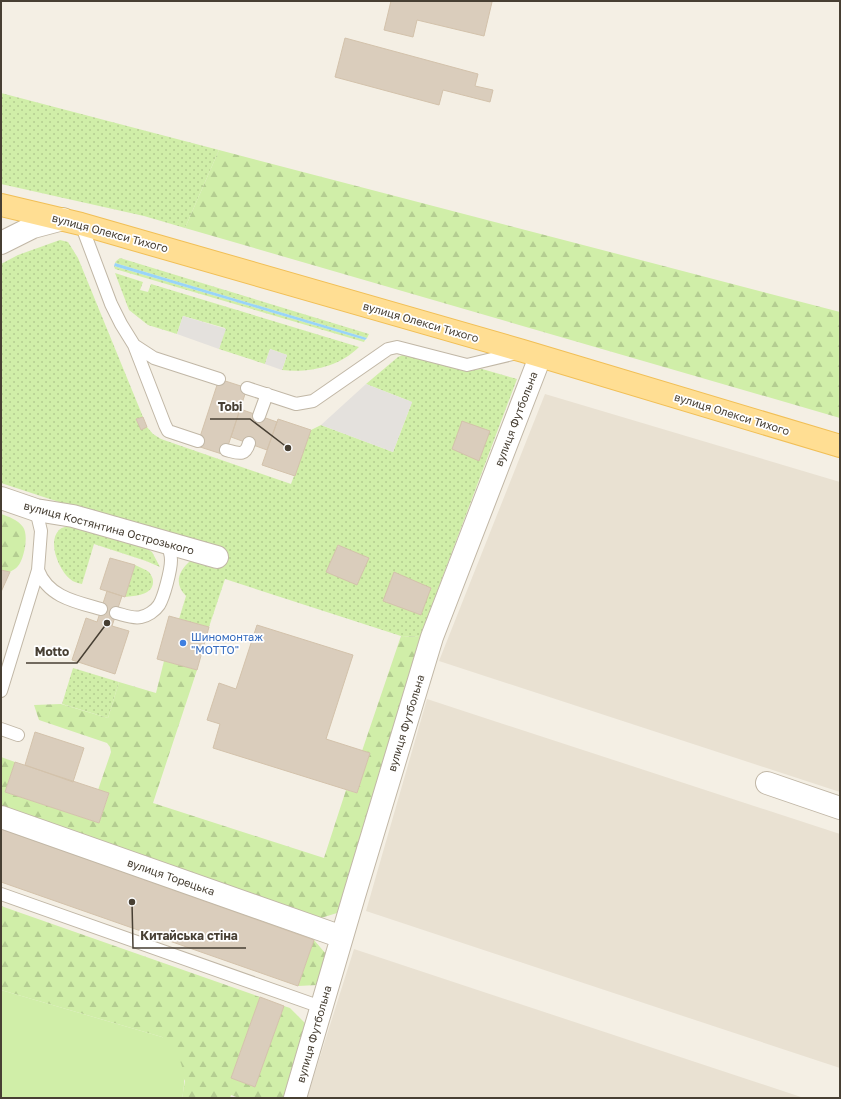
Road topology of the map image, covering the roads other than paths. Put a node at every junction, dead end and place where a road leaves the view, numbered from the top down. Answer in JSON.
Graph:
{"nodes":[{"id":1,"x":1,"y":205,"type":"edge"},
{"id":2,"x":72,"y":222,"type":"junction"},
{"id":3,"x":1,"y":243,"type":"edge"},
{"id":4,"x":134,"y":345,"type":"junction"},
{"id":5,"x":532,"y":354,"type":"junction"},
{"id":6,"x":219,"y":379,"type":"dead end"},
{"id":7,"x":247,"y":388,"type":"dead end"},
{"id":8,"x":267,"y":394,"type":"junction"},
{"id":9,"x":259,"y":416,"type":"dead end"},
{"id":10,"x":198,"y":441,"type":"dead end"},
{"id":11,"x":249,"y":443,"type":"dead end"},
{"id":12,"x":840,"y":446,"type":"edge"},
{"id":13,"x":226,"y":450,"type":"dead end"},
{"id":14,"x":1,"y":498,"type":"edge"},
{"id":15,"x":36,"y":510,"type":"junction"},
{"id":16,"x":166,"y":542,"type":"junction"},
{"id":17,"x":217,"y":557,"type":"dead end"},
{"id":18,"x":38,"y":570,"type":"junction"},
{"id":19,"x":101,"y":609,"type":"dead end"},
{"id":20,"x":116,"y":613,"type":"dead end"},
{"id":21,"x":1,"y":691,"type":"edge"},
{"id":22,"x":1,"y":729,"type":"edge"},
{"id":23,"x":18,"y":735,"type":"dead end"},
{"id":24,"x":767,"y":783,"type":"dead end"},
{"id":25,"x":840,"y":808,"type":"edge"},
{"id":26,"x":1,"y":817,"type":"edge"},
{"id":27,"x":1,"y":894,"type":"edge"},
{"id":28,"x":342,"y":937,"type":"junction"},
{"id":29,"x":322,"y":1007,"type":"junction"},
{"id":30,"x":295,"y":1098,"type":"edge"}],
"edges":[{"from":1,"to":2,"type":"main road","name":"вулиця Олекси Тихого"},
{"from":2,"to":3,"type":"street"},
{"from":2,"to":4,"type":"lane"},
{"from":2,"to":5,"type":"main road","name":"вулиця Олекси Тихого"},
{"from":4,"to":6,"type":"lane"},
{"from":4,"to":10,"type":"lane"},
{"from":5,"to":8,"type":"lane"},
{"from":5,"to":12,"type":"main road","name":"вулиця Олекси Тихого"},
{"from":5,"to":28,"type":"street","name":"вулиця Футбольна"},
{"from":7,"to":8,"type":"lane"},
{"from":8,"to":9,"type":"lane"},
{"from":11,"to":13,"type":"lane"},
{"from":14,"to":15,"type":"street","name":"вулиця Костянтина Острозького"},
{"from":15,"to":16,"type":"street","name":"вулиця Костянтина Острозького"},
{"from":15,"to":18,"type":"lane"},
{"from":16,"to":17,"type":"street","name":"вулиця Костянтина Острозького"},
{"from":16,"to":20,"type":"lane"},
{"from":18,"to":19,"type":"lane"},
{"from":18,"to":21,"type":"lane"},
{"from":22,"to":23,"type":"lane"},
{"from":24,"to":25,"type":"street"},
{"from":26,"to":28,"type":"street","name":"вулиця Торецька"},
{"from":27,"to":29,"type":"lane"},
{"from":28,"to":29,"type":"street","name":"вулиця Футбольна"},
{"from":29,"to":30,"type":"street","name":"вулиця Футбольна"}]}
